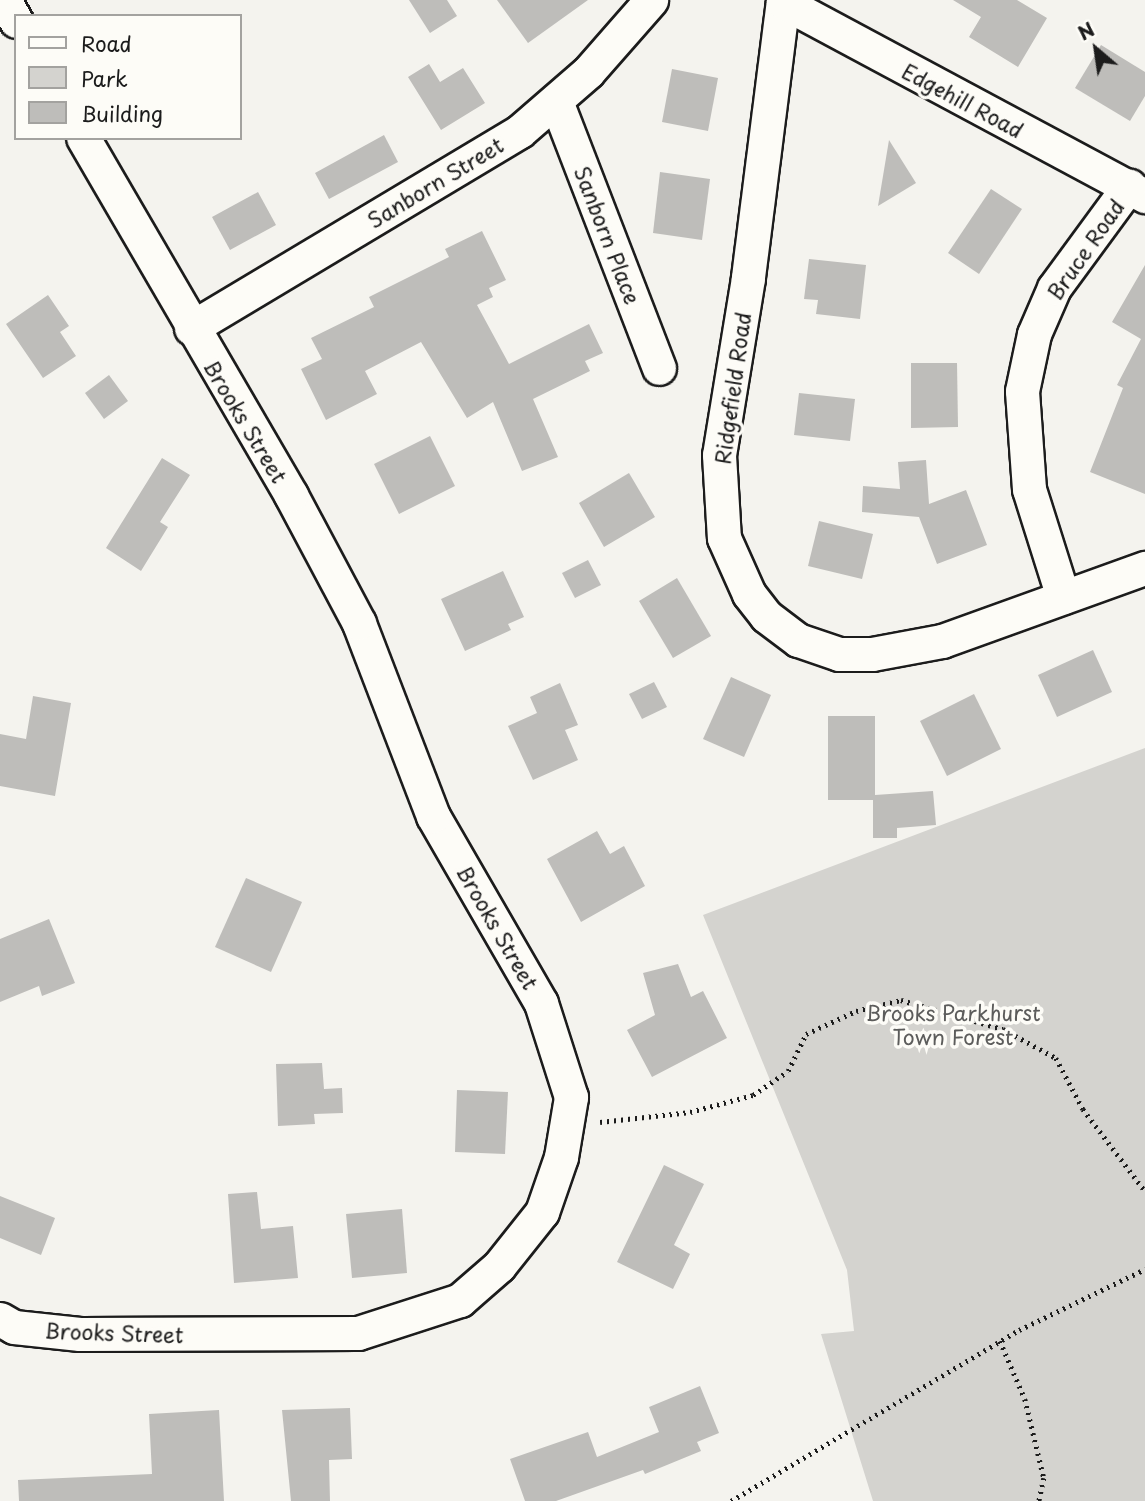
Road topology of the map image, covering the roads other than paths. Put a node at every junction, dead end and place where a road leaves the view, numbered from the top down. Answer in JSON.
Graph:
{"nodes":[{"id":1,"x":4,"y":0,"type":"edge"},
{"id":2,"x":650,"y":0,"type":"edge"},
{"id":3,"x":783,"y":1,"type":"edge"},
{"id":4,"x":14,"y":18,"type":"edge"},
{"id":5,"x":556,"y":101,"type":"junction"},
{"id":6,"x":84,"y":140,"type":"edge"},
{"id":7,"x":1137,"y":191,"type":"edge"},
{"id":8,"x":191,"y":327,"type":"junction"},
{"id":9,"x":659,"y":368,"type":"dead end"},
{"id":10,"x":1145,"y":568,"type":"edge"},
{"id":11,"x":1063,"y":597,"type":"junction"},
{"id":12,"x":0,"y":1319,"type":"edge"}],
"edges":[{"from":1,"to":4,"type":"street"},
{"from":2,"to":5,"type":"street","name":"Sanborn Street"},
{"from":3,"to":7,"type":"street","name":"Edgehill Road"},
{"from":3,"to":11,"type":"street","name":"Ridgefield Road"},
{"from":5,"to":8,"type":"street","name":"Sanborn Street"},
{"from":5,"to":9,"type":"street","name":"Sanborn Place"},
{"from":6,"to":8,"type":"street","name":"Brooks Street"},
{"from":7,"to":11,"type":"street","name":"Bruce Road"},
{"from":8,"to":12,"type":"street","name":"Brooks Street"},
{"from":10,"to":11,"type":"street","name":"Ridgefield Road"}]}
